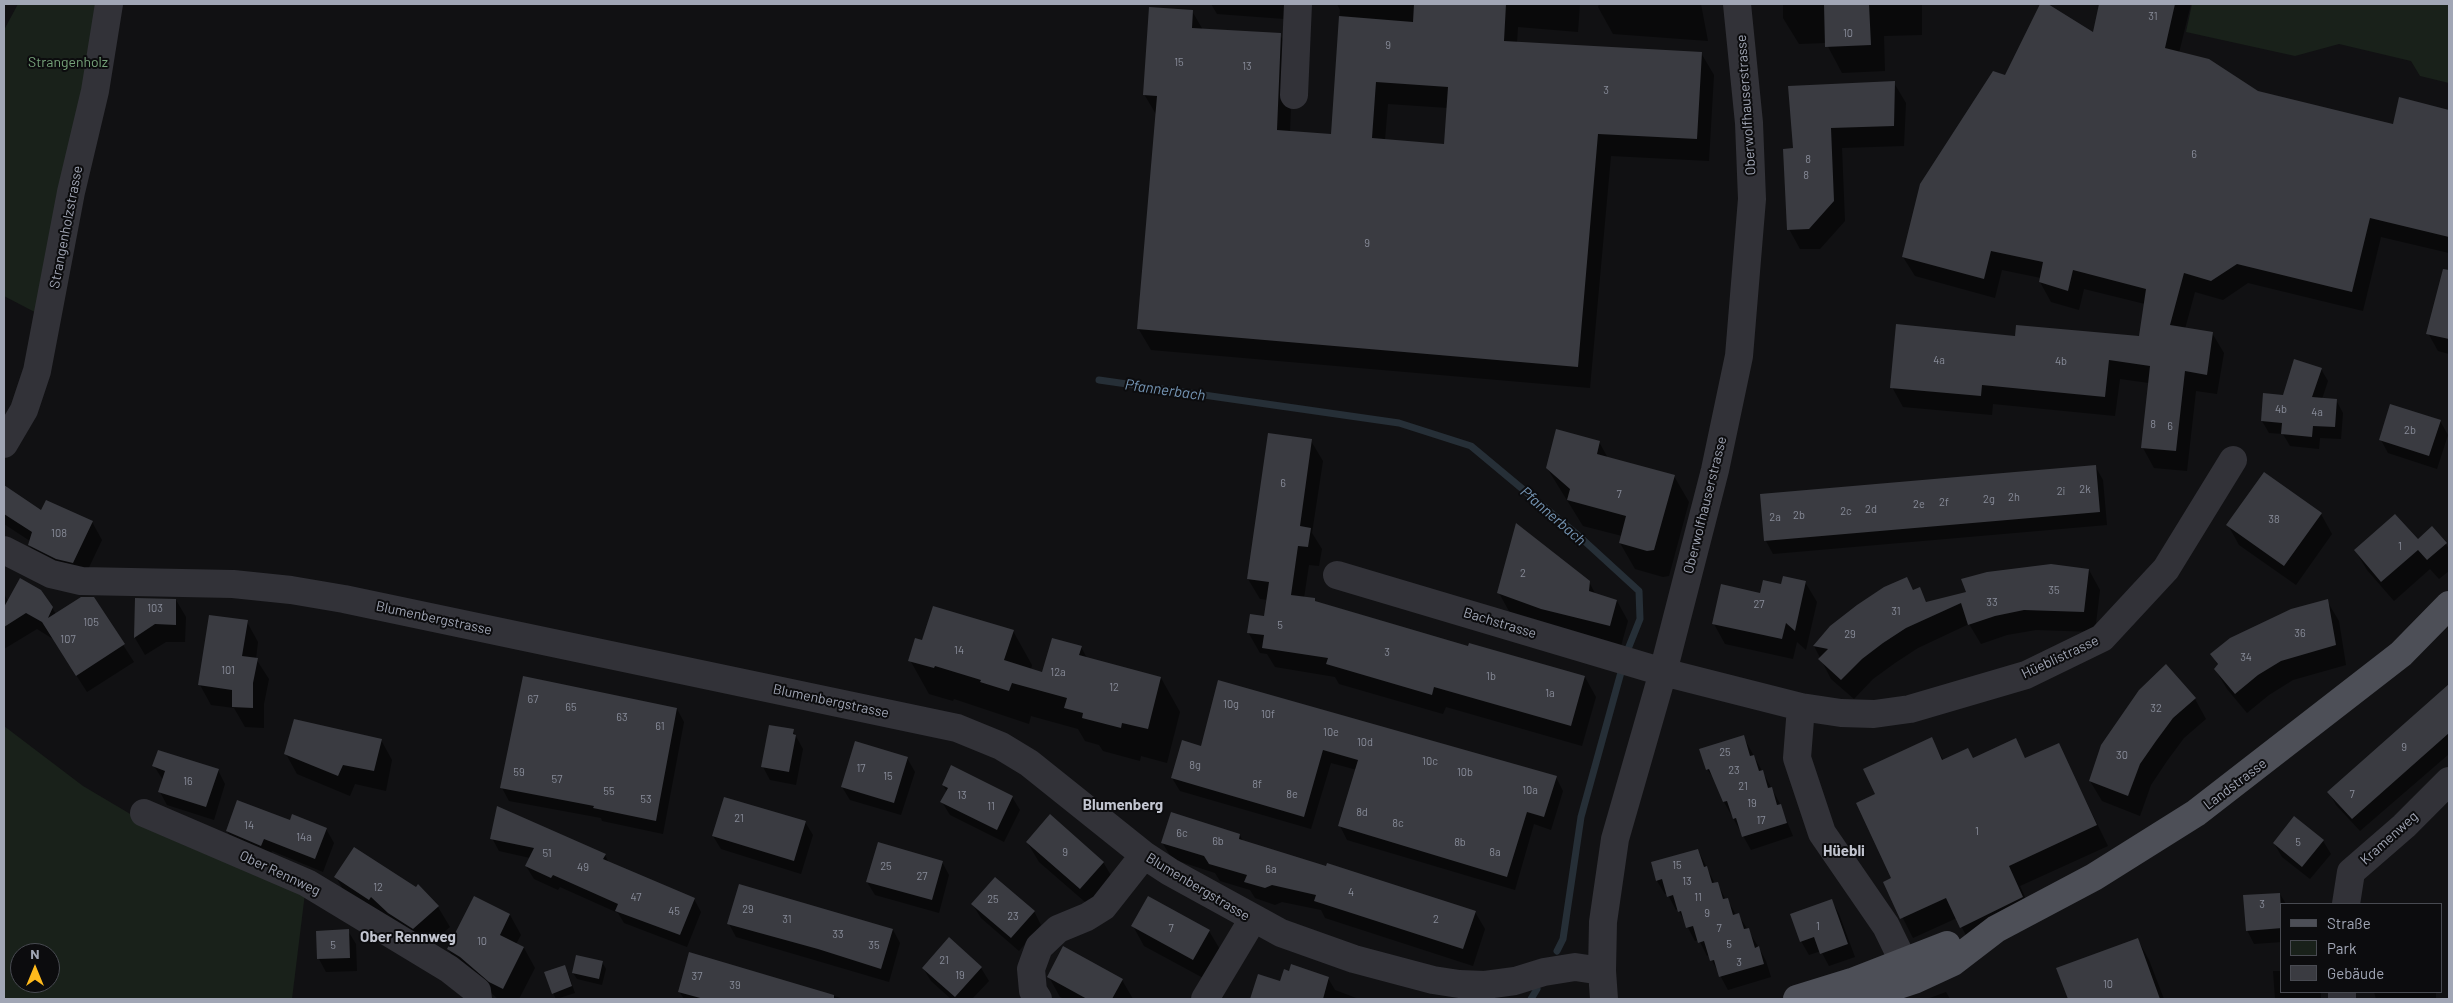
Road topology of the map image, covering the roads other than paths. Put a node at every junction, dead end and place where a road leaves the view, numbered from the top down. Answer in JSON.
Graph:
{"nodes":[{"id":1,"x":109,"y":4,"type":"edge"},
{"id":2,"x":1298,"y":4,"type":"edge"},
{"id":3,"x":1737,"y":4,"type":"edge"},
{"id":4,"x":1294,"y":95,"type":"dead end"},
{"id":5,"x":4,"y":444,"type":"edge"},
{"id":6,"x":2233,"y":460,"type":"dead end"},
{"id":7,"x":4,"y":550,"type":"edge"},
{"id":8,"x":1337,"y":575,"type":"dead end"},
{"id":9,"x":2449,"y":605,"type":"edge"},
{"id":10,"x":1641,"y":666,"type":"junction"},
{"id":11,"x":1801,"y":707,"type":"junction"},
{"id":12,"x":2449,"y":781,"type":"edge"},
{"id":13,"x":144,"y":814,"type":"dead end"},
{"id":14,"x":1144,"y":855,"type":"junction"},
{"id":15,"x":2346,"y":903,"type":"edge"},
{"id":16,"x":1253,"y":919,"type":"junction"},
{"id":17,"x":1996,"y":929,"type":"junction"},
{"id":18,"x":1904,"y":962,"type":"junction"},
{"id":19,"x":1588,"y":969,"type":"junction"},
{"id":20,"x":478,"y":999,"type":"edge"},
{"id":21,"x":1038,"y":999,"type":"edge"},
{"id":22,"x":1204,"y":999,"type":"edge"},
{"id":23,"x":1604,"y":999,"type":"edge"},
{"id":24,"x":1797,"y":999,"type":"edge"},
{"id":25,"x":1856,"y":999,"type":"edge"}],
"edges":[{"from":1,"to":5,"type":"street","name":"Strangenholzstrasse"},
{"from":2,"to":4,"type":"street"},
{"from":3,"to":10,"type":"street","name":"Oberwolfhauserstrasse"},
{"from":6,"to":11,"type":"street","name":"Hüeblistrasse"},
{"from":7,"to":14,"type":"street","name":"Blumenbergstrasse"},
{"from":8,"to":10,"type":"street","name":"Bachstrasse"},
{"from":9,"to":17,"type":"main road","name":"Landstrasse"},
{"from":10,"to":11,"type":"street","name":"Hüeblistrasse"},
{"from":10,"to":19,"type":"street","name":"Oberwolfhauserstrasse"},
{"from":11,"to":18,"type":"street"},
{"from":12,"to":15,"type":"street","name":"Kramenweg"},
{"from":13,"to":20,"type":"street","name":"Ober Rennweg"},
{"from":14,"to":16,"type":"street","name":"Blumenbergstrasse"},
{"from":14,"to":21,"type":"street"},
{"from":16,"to":19,"type":"street","name":"Blumenbergstrasse"},
{"from":16,"to":22,"type":"street"},
{"from":17,"to":18,"type":"main road","name":"Landstrasse"},
{"from":17,"to":25,"type":"main road","name":"Landstrasse"},
{"from":18,"to":24,"type":"main road","name":"Landstrasse"},
{"from":19,"to":23,"type":"street","name":"Oberwolfhauserstrasse"}]}
